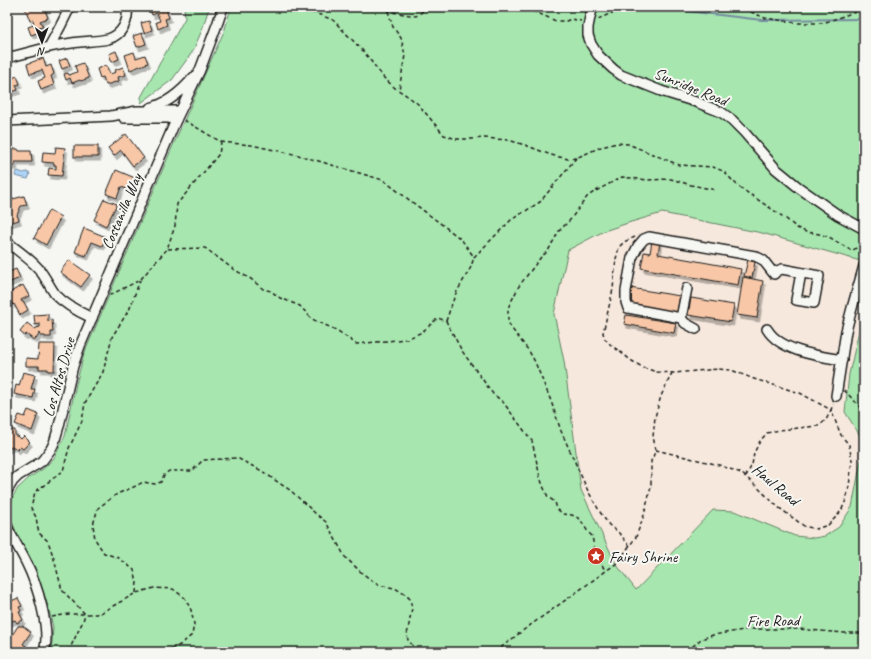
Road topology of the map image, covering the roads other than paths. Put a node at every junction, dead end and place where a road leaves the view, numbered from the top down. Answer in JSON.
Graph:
{"nodes":[{"id":1,"x":70,"y":7,"type":"edge"},
{"id":2,"x":127,"y":7,"type":"edge"},
{"id":3,"x":223,"y":7,"type":"edge"},
{"id":4,"x":593,"y":7,"type":"edge"},
{"id":5,"x":49,"y":47,"type":"junction"},
{"id":6,"x":7,"y":58,"type":"edge"},
{"id":7,"x":200,"y":70,"type":"junction"},
{"id":8,"x":137,"y":111,"type":"junction"},
{"id":9,"x":111,"y":116,"type":"junction"},
{"id":10,"x":178,"y":116,"type":"junction"},
{"id":11,"x":7,"y":121,"type":"edge"},
{"id":12,"x":864,"y":228,"type":"edge"},
{"id":13,"x":7,"y":242,"type":"edge"},
{"id":14,"x":864,"y":266,"type":"edge"},
{"id":15,"x":801,"y":273,"type":"dead end"},
{"id":16,"x":687,"y":288,"type":"dead end"},
{"id":17,"x":92,"y":318,"type":"junction"},
{"id":18,"x":681,"y":318,"type":"junction"},
{"id":19,"x":696,"y":329,"type":"dead end"},
{"id":20,"x":767,"y":329,"type":"dead end"},
{"id":21,"x":842,"y":360,"type":"junction"},
{"id":22,"x":836,"y":396,"type":"road end"},
{"id":23,"x":7,"y":491,"type":"edge"},
{"id":24,"x":7,"y":527,"type":"edge"},
{"id":25,"x":44,"y":652,"type":"edge"}],
"edges":[{"from":1,"to":5,"type":"street"},
{"from":2,"to":5,"type":"street"},
{"from":3,"to":7,"type":"street"},
{"from":4,"to":12,"type":"street","name":"Sunridge Road"},
{"from":5,"to":6,"type":"street"},
{"from":7,"to":8,"type":"street"},
{"from":7,"to":10,"type":"street"},
{"from":8,"to":9,"type":"street"},
{"from":8,"to":10,"type":"street"},
{"from":9,"to":10,"type":"street"},
{"from":9,"to":11,"type":"street"},
{"from":10,"to":17,"type":"street","name":"Costanilla Way"},
{"from":13,"to":17,"type":"street"},
{"from":14,"to":21,"type":"street"},
{"from":15,"to":18,"type":"street"},
{"from":16,"to":18,"type":"street"},
{"from":17,"to":23,"type":"street","name":"Los Altos Drive"},
{"from":18,"to":19,"type":"street"},
{"from":20,"to":21,"type":"street"},
{"from":21,"to":22,"type":"street"},
{"from":24,"to":25,"type":"street"}]}
